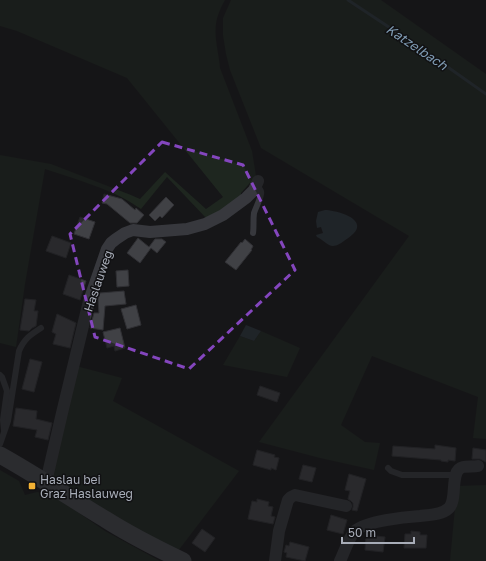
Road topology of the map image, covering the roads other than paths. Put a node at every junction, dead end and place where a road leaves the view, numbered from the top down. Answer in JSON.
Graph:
{"nodes":[{"id":1,"x":258,"y":183,"type":"joint"},
{"id":2,"x":253,"y":233,"type":"dead end"},
{"id":3,"x":41,"y":328,"type":"dead end"},
{"id":4,"x":0,"y":375,"type":"edge"},
{"id":5,"x":5,"y":432,"type":"junction"},
{"id":6,"x":0,"y":444,"type":"edge"},
{"id":7,"x":0,"y":455,"type":"edge"},
{"id":8,"x":478,"y":466,"type":"dead end"},
{"id":9,"x":388,"y":468,"type":"dead end"},
{"id":10,"x":456,"y":475,"type":"junction"},
{"id":11,"x":46,"y":482,"type":"junction"},
{"id":12,"x":346,"y":506,"type":"dead end"},
{"id":13,"x":183,"y":561,"type":"edge"},
{"id":14,"x":275,"y":561,"type":"edge"},
{"id":15,"x":340,"y":561,"type":"edge"}],
"edges":[{"from":1,"to":2,"type":"lane"},
{"from":1,"to":11,"type":"street","name":"Haslauweg"},
{"from":3,"to":5,"type":"lane"},
{"from":4,"to":5,"type":"lane"},
{"from":5,"to":6,"type":"lane"},
{"from":7,"to":11,"type":"main road"},
{"from":8,"to":10,"type":"street"},
{"from":9,"to":10,"type":"lane"},
{"from":10,"to":15,"type":"street"},
{"from":11,"to":13,"type":"main road"},
{"from":12,"to":14,"type":"street"}]}
